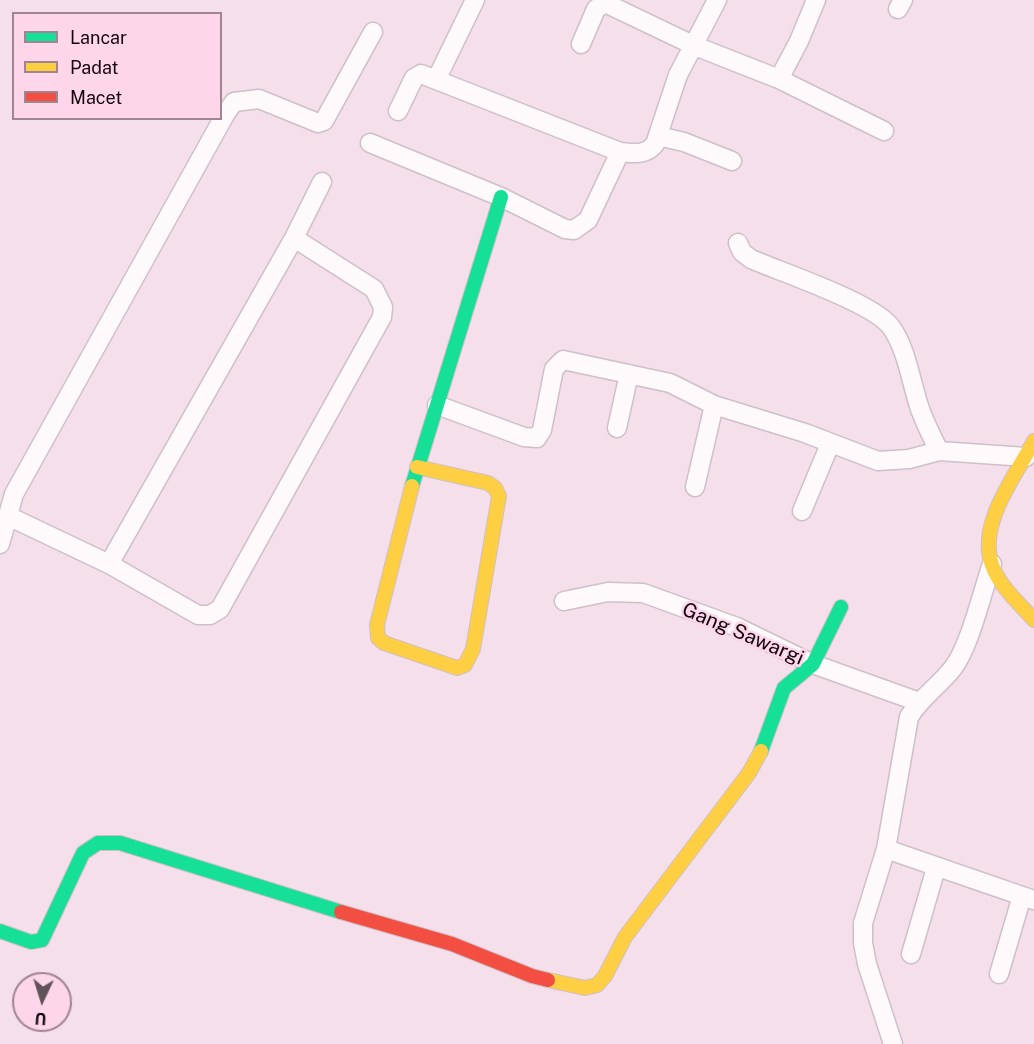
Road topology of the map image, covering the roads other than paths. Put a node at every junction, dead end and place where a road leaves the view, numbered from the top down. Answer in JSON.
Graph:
{"nodes":[{"id":1,"x":475,"y":0,"type":"edge"},
{"id":2,"x":717,"y":0,"type":"edge"},
{"id":3,"x":816,"y":0,"type":"edge"},
{"id":4,"x":373,"y":32,"type":"dead end"},
{"id":5,"x":581,"y":44,"type":"dead end"},
{"id":6,"x":695,"y":46,"type":"junction"},
{"id":7,"x":778,"y":79,"type":"junction"},
{"id":8,"x":436,"y":80,"type":"junction"},
{"id":9,"x":398,"y":111,"type":"dead end"},
{"id":10,"x":884,"y":131,"type":"dead end"},
{"id":11,"x":658,"y":136,"type":"junction"},
{"id":12,"x":370,"y":142,"type":"dead end"},
{"id":13,"x":620,"y":152,"type":"junction"},
{"id":14,"x":732,"y":161,"type":"dead end"},
{"id":15,"x":322,"y":182,"type":"dead end"},
{"id":16,"x":501,"y":197,"type":"junction"},
{"id":17,"x":294,"y":238,"type":"junction"},
{"id":18,"x":738,"y":243,"type":"dead end"},
{"id":19,"x":629,"y":374,"type":"junction"},
{"id":20,"x":437,"y":405,"type":"junction"},
{"id":21,"x":714,"y":405,"type":"junction"},
{"id":22,"x":617,"y":428,"type":"dead end"},
{"id":23,"x":830,"y":444,"type":"junction"},
{"id":24,"x":1030,"y":449,"type":"edge"},
{"id":25,"x":939,"y":451,"type":"junction"},
{"id":26,"x":417,"y":467,"type":"junction"},
{"id":27,"x":695,"y":487,"type":"dead end"},
{"id":28,"x":7,"y":490,"type":"edge"},
{"id":29,"x":802,"y":511,"type":"dead end"},
{"id":30,"x":8,"y":516,"type":"junction"},
{"id":31,"x":0,"y":544,"type":"edge"},
{"id":32,"x":109,"y":564,"type":"junction"},
{"id":33,"x":992,"y":564,"type":"junction"},
{"id":34,"x":564,"y":601,"type":"dead end"},
{"id":35,"x":841,"y":607,"type":"dead end"},
{"id":36,"x":1034,"y":620,"type":"edge"},
{"id":37,"x":813,"y":663,"type":"junction"},
{"id":38,"x":919,"y":702,"type":"junction"},
{"id":39,"x":886,"y":849,"type":"junction"},
{"id":40,"x":936,"y":868,"type":"junction"},
{"id":41,"x":1028,"y":898,"type":"edge"},
{"id":42,"x":0,"y":931,"type":"edge"},
{"id":43,"x":911,"y":954,"type":"dead end"},
{"id":44,"x":999,"y":974,"type":"dead end"},
{"id":45,"x":893,"y":1044,"type":"edge"}],
"edges":[{"from":1,"to":8,"type":"street"},
{"from":2,"to":6,"type":"street"},
{"from":3,"to":7,"type":"street"},
{"from":4,"to":28,"type":"street"},
{"from":5,"to":6,"type":"street"},
{"from":6,"to":7,"type":"street"},
{"from":6,"to":11,"type":"street"},
{"from":7,"to":10,"type":"street"},
{"from":8,"to":9,"type":"street"},
{"from":8,"to":13,"type":"street"},
{"from":11,"to":13,"type":"street"},
{"from":11,"to":14,"type":"street"},
{"from":12,"to":16,"type":"street"},
{"from":13,"to":16,"type":"street"},
{"from":15,"to":17,"type":"street"},
{"from":16,"to":20,"type":"street"},
{"from":17,"to":32,"type":"street"},
{"from":17,"to":32,"type":"street"},
{"from":18,"to":25,"type":"street"},
{"from":19,"to":20,"type":"street"},
{"from":19,"to":21,"type":"street"},
{"from":19,"to":22,"type":"street"},
{"from":20,"to":26,"type":"street"},
{"from":21,"to":23,"type":"street"},
{"from":21,"to":27,"type":"street"},
{"from":23,"to":25,"type":"street"},
{"from":23,"to":29,"type":"street"},
{"from":24,"to":25,"type":"street"},
{"from":24,"to":33,"type":"street"},
{"from":26,"to":26,"type":"street"},
{"from":28,"to":30,"type":"street"},
{"from":30,"to":31,"type":"street"},
{"from":30,"to":32,"type":"street"},
{"from":33,"to":36,"type":"street"},
{"from":33,"to":38,"type":"street"},
{"from":34,"to":37,"type":"street","name":"Gang Sawargi"},
{"from":35,"to":37,"type":"street"},
{"from":37,"to":38,"type":"street","name":"Gang Sawargi"},
{"from":37,"to":42,"type":"street"},
{"from":38,"to":39,"type":"street"},
{"from":39,"to":40,"type":"street"},
{"from":39,"to":45,"type":"street"},
{"from":40,"to":41,"type":"street"},
{"from":40,"to":43,"type":"street"},
{"from":41,"to":44,"type":"street"}]}
